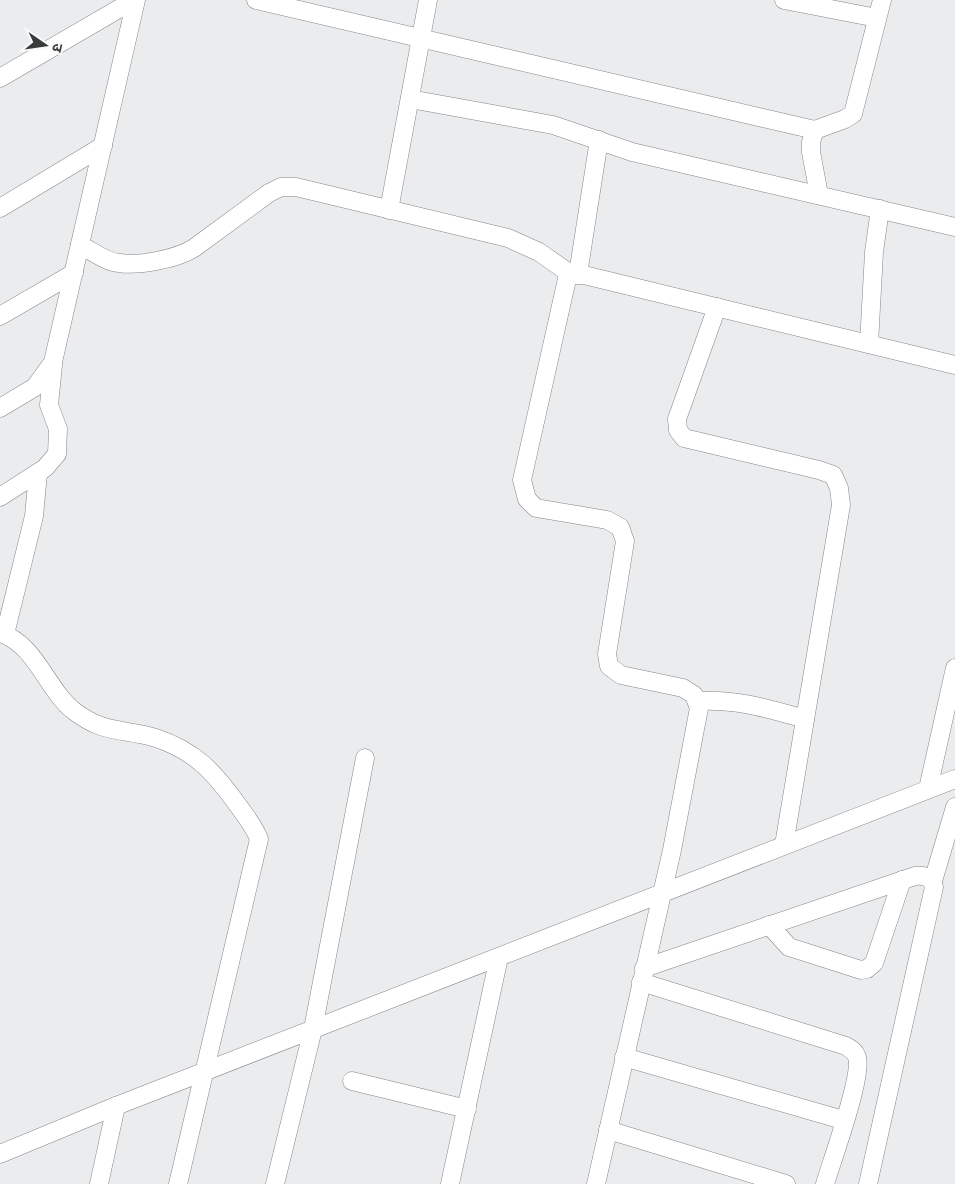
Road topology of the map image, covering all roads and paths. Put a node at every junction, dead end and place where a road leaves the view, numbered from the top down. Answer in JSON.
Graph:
{"nodes":[{"id":1,"x":135,"y":0,"type":"edge"},
{"id":2,"x":256,"y":0,"type":"edge"},
{"id":3,"x":428,"y":0,"type":"edge"},
{"id":4,"x":784,"y":0,"type":"edge"},
{"id":5,"x":882,"y":0,"type":"edge"},
{"id":6,"x":877,"y":18,"type":"junction"},
{"id":7,"x":422,"y":38,"type":"junction"},
{"id":8,"x":0,"y":78,"type":"edge"},
{"id":9,"x":410,"y":99,"type":"junction"},
{"id":10,"x":815,"y":130,"type":"junction"},
{"id":11,"x":599,"y":140,"type":"junction"},
{"id":12,"x":103,"y":146,"type":"junction"},
{"id":13,"x":819,"y":195,"type":"junction"},
{"id":14,"x":0,"y":208,"type":"edge"},
{"id":15,"x":880,"y":209,"type":"junction"},
{"id":16,"x":388,"y":210,"type":"junction"},
{"id":17,"x":955,"y":226,"type":"edge"},
{"id":18,"x":80,"y":245,"type":"junction"},
{"id":19,"x":74,"y":273,"type":"junction"},
{"id":20,"x":575,"y":274,"type":"junction"},
{"id":21,"x":718,"y":307,"type":"junction"},
{"id":22,"x":0,"y":316,"type":"edge"},
{"id":23,"x":869,"y":344,"type":"junction"},
{"id":24,"x":53,"y":362,"type":"junction"},
{"id":25,"x":955,"y":366,"type":"edge"},
{"id":26,"x":0,"y":408,"type":"edge"},
{"id":27,"x":38,"y":473,"type":"junction"},
{"id":28,"x":0,"y":496,"type":"edge"},
{"id":29,"x":2,"y":633,"type":"edge"},
{"id":30,"x":955,"y":668,"type":"edge"},
{"id":31,"x":697,"y":701,"type":"junction"},
{"id":32,"x":805,"y":719,"type":"junction"},
{"id":33,"x":366,"y":758,"type":"dead end"},
{"id":34,"x":955,"y":779,"type":"edge"},
{"id":35,"x":928,"y":789,"type":"junction"},
{"id":36,"x":955,"y":807,"type":"edge"},
{"id":37,"x":784,"y":846,"type":"junction"},
{"id":38,"x":902,"y":880,"type":"junction"},
{"id":39,"x":932,"y":881,"type":"junction"},
{"id":40,"x":660,"y":894,"type":"junction"},
{"id":41,"x":769,"y":925,"type":"junction"},
{"id":42,"x":499,"y":957,"type":"junction"},
{"id":43,"x":642,"y":975,"type":"junction"},
{"id":44,"x":313,"y":1030,"type":"junction"},
{"id":45,"x":624,"y":1057,"type":"junction"},
{"id":46,"x":204,"y":1072,"type":"junction"},
{"id":47,"x":352,"y":1081,"type":"dead end"},
{"id":48,"x":116,"y":1106,"type":"junction"},
{"id":49,"x":467,"y":1109,"type":"junction"},
{"id":50,"x":843,"y":1120,"type":"junction"},
{"id":51,"x":608,"y":1130,"type":"junction"},
{"id":52,"x":0,"y":1154,"type":"edge"},
{"id":53,"x":99,"y":1184,"type":"edge"},
{"id":54,"x":178,"y":1184,"type":"edge"},
{"id":55,"x":275,"y":1184,"type":"edge"},
{"id":56,"x":450,"y":1184,"type":"edge"},
{"id":57,"x":596,"y":1184,"type":"edge"},
{"id":58,"x":786,"y":1184,"type":"edge"},
{"id":59,"x":825,"y":1184,"type":"edge"},
{"id":60,"x":868,"y":1184,"type":"edge"}],
"edges":[{"from":1,"to":8,"type":"street"},
{"from":1,"to":12,"type":"street"},
{"from":2,"to":7,"type":"street"},
{"from":3,"to":7,"type":"street"},
{"from":4,"to":6,"type":"street"},
{"from":5,"to":6,"type":"street"},
{"from":6,"to":10,"type":"street"},
{"from":7,"to":9,"type":"street"},
{"from":7,"to":10,"type":"street"},
{"from":9,"to":11,"type":"street"},
{"from":9,"to":16,"type":"street"},
{"from":10,"to":13,"type":"street"},
{"from":11,"to":13,"type":"street"},
{"from":11,"to":20,"type":"street"},
{"from":12,"to":14,"type":"street"},
{"from":12,"to":18,"type":"street"},
{"from":13,"to":15,"type":"street"},
{"from":15,"to":17,"type":"street"},
{"from":15,"to":23,"type":"street"},
{"from":16,"to":18,"type":"street"},
{"from":16,"to":20,"type":"street"},
{"from":18,"to":19,"type":"street"},
{"from":19,"to":22,"type":"street"},
{"from":19,"to":24,"type":"street"},
{"from":20,"to":21,"type":"street"},
{"from":20,"to":31,"type":"street"},
{"from":21,"to":23,"type":"street"},
{"from":21,"to":32,"type":"street"},
{"from":23,"to":25,"type":"street"},
{"from":24,"to":26,"type":"street"},
{"from":24,"to":27,"type":"street"},
{"from":27,"to":28,"type":"street"},
{"from":27,"to":29,"type":"street"},
{"from":29,"to":46,"type":"street"},
{"from":30,"to":35,"type":"street"},
{"from":31,"to":32,"type":"street"},
{"from":31,"to":40,"type":"street"},
{"from":32,"to":37,"type":"street"},
{"from":33,"to":44,"type":"street"},
{"from":34,"to":35,"type":"street"},
{"from":35,"to":37,"type":"street"},
{"from":36,"to":39,"type":"street"},
{"from":37,"to":40,"type":"street"},
{"from":38,"to":39,"type":"street"},
{"from":38,"to":41,"type":"street"},
{"from":38,"to":41,"type":"street"},
{"from":39,"to":60,"type":"street"},
{"from":40,"to":42,"type":"street"},
{"from":40,"to":43,"type":"street"},
{"from":41,"to":43,"type":"street"},
{"from":42,"to":44,"type":"street"},
{"from":42,"to":49,"type":"street"},
{"from":43,"to":45,"type":"street"},
{"from":43,"to":50,"type":"street"},
{"from":44,"to":46,"type":"street"},
{"from":44,"to":55,"type":"street"},
{"from":45,"to":50,"type":"street"},
{"from":45,"to":51,"type":"street"},
{"from":46,"to":48,"type":"street"},
{"from":46,"to":54,"type":"street"},
{"from":47,"to":49,"type":"street"},
{"from":48,"to":52,"type":"street"},
{"from":48,"to":53,"type":"street"},
{"from":49,"to":56,"type":"street"},
{"from":50,"to":59,"type":"street"},
{"from":51,"to":57,"type":"street"},
{"from":51,"to":58,"type":"street"}]}
